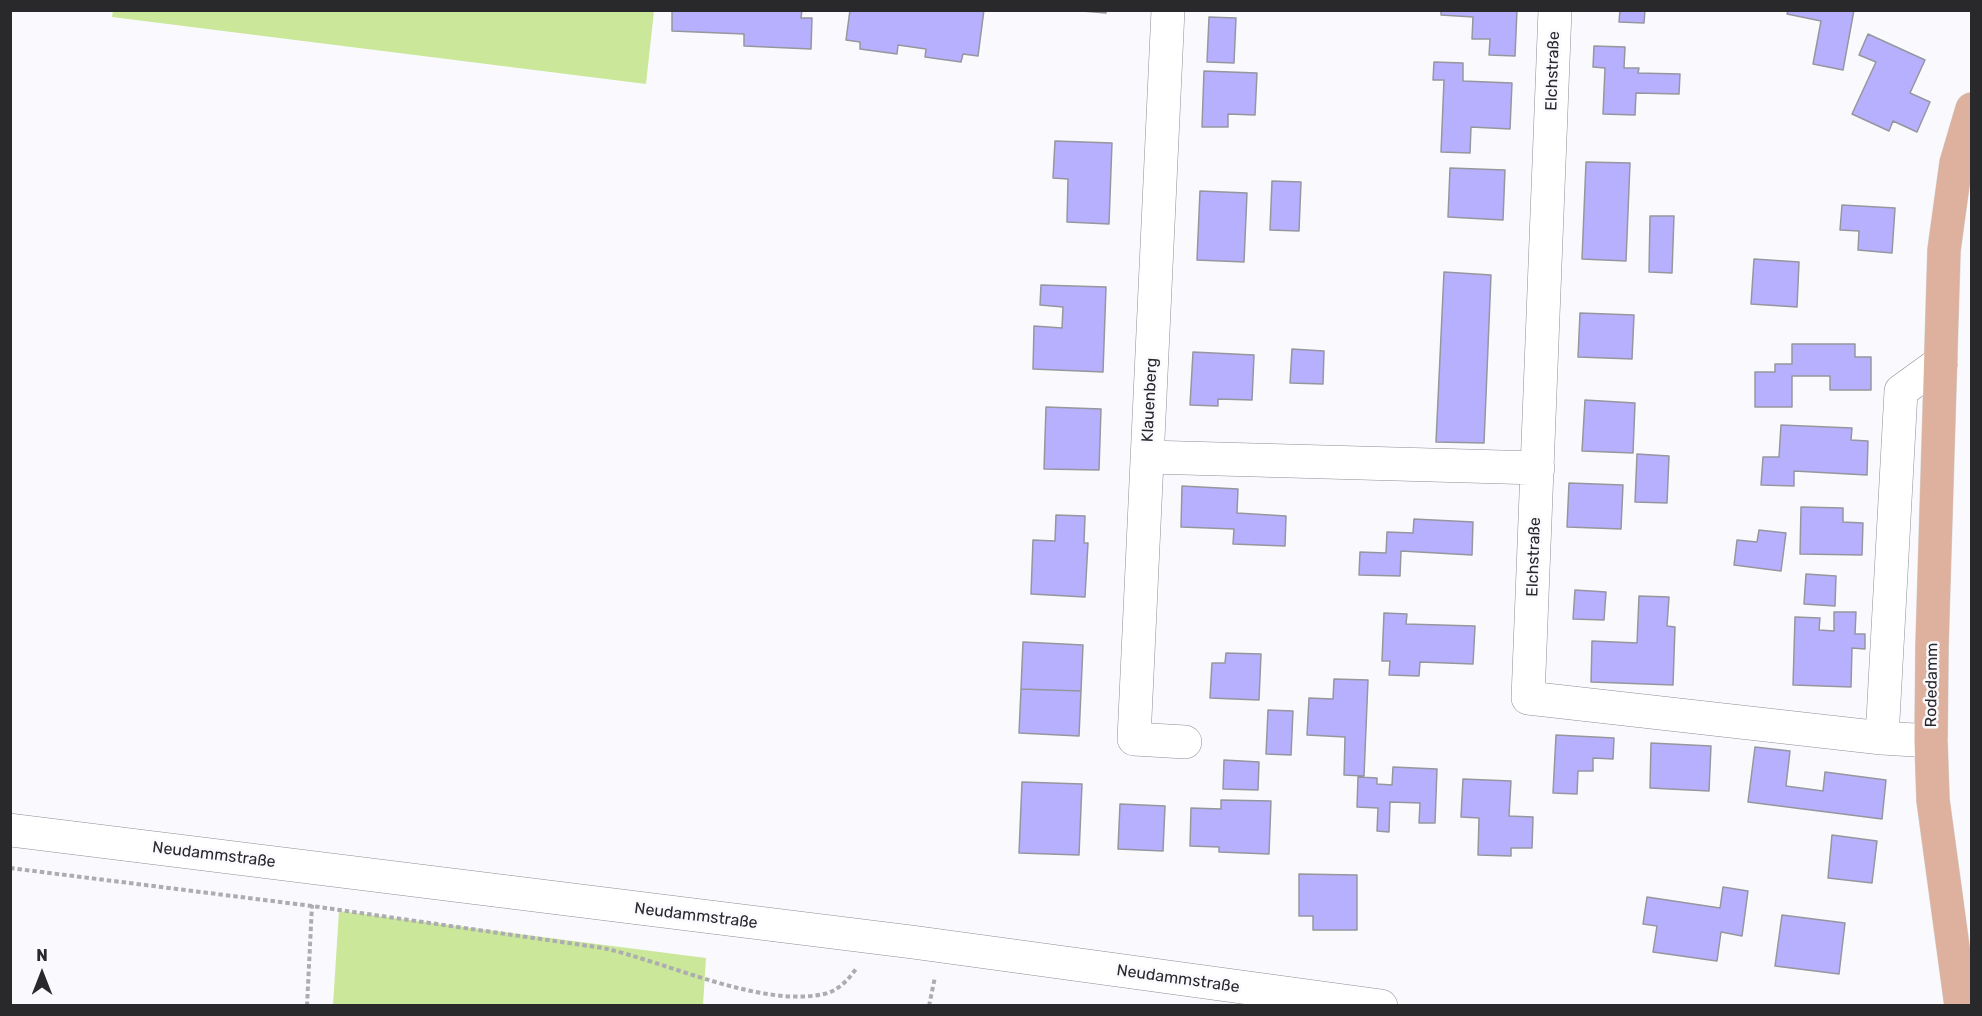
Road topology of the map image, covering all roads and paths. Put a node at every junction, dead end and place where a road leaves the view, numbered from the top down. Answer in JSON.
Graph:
{"nodes":[{"id":1,"x":1168,"y":10,"type":"edge"},
{"id":2,"x":1555,"y":10,"type":"edge"},
{"id":3,"x":1971,"y":109,"type":"edge"},
{"id":4,"x":1941,"y":362,"type":"junction"},
{"id":5,"x":1148,"y":457,"type":"junction"},
{"id":6,"x":1538,"y":468,"type":"junction"},
{"id":7,"x":1882,"y":738,"type":"junction"},
{"id":8,"x":1931,"y":741,"type":"junction"},
{"id":9,"x":1185,"y":742,"type":"dead end"},
{"id":10,"x":10,"y":830,"type":"edge"},
{"id":11,"x":10,"y":868,"type":"edge"},
{"id":12,"x":314,"y":868,"type":"junction"},
{"id":13,"x":312,"y":906,"type":"junction"},
{"id":14,"x":858,"y":967,"type":"dead end"},
{"id":15,"x":1179,"y":993,"type":"edge"},
{"id":16,"x":307,"y":1005,"type":"edge"},
{"id":17,"x":1381,"y":1005,"type":"edge"},
{"id":18,"x":1961,"y":1005,"type":"edge"}],
"edges":[{"from":1,"to":5,"type":"street","name":"Klauenberg"},
{"from":2,"to":6,"type":"street","name":"Elchstraße"},
{"from":3,"to":4,"type":"main road","name":"Rodedamm"},
{"from":4,"to":7,"type":"street"},
{"from":4,"to":8,"type":"main road","name":"Rodedamm"},
{"from":5,"to":6,"type":"street"},
{"from":5,"to":9,"type":"street","name":"Klauenberg"},
{"from":6,"to":7,"type":"street","name":"Elchstraße"},
{"from":7,"to":8,"type":"street","name":"Elchstraße"},
{"from":8,"to":18,"type":"main road","name":"Rodedamm"},
{"from":10,"to":12,"type":"street","name":"Neudammstraße"},
{"from":11,"to":13,"type":"path"},
{"from":12,"to":13,"type":"path"},
{"from":12,"to":15,"type":"street","name":"Neudammstraße"},
{"from":13,"to":14,"type":"path"},
{"from":13,"to":16,"type":"path"},
{"from":15,"to":17,"type":"street","name":"Neudammstraße"}]}
